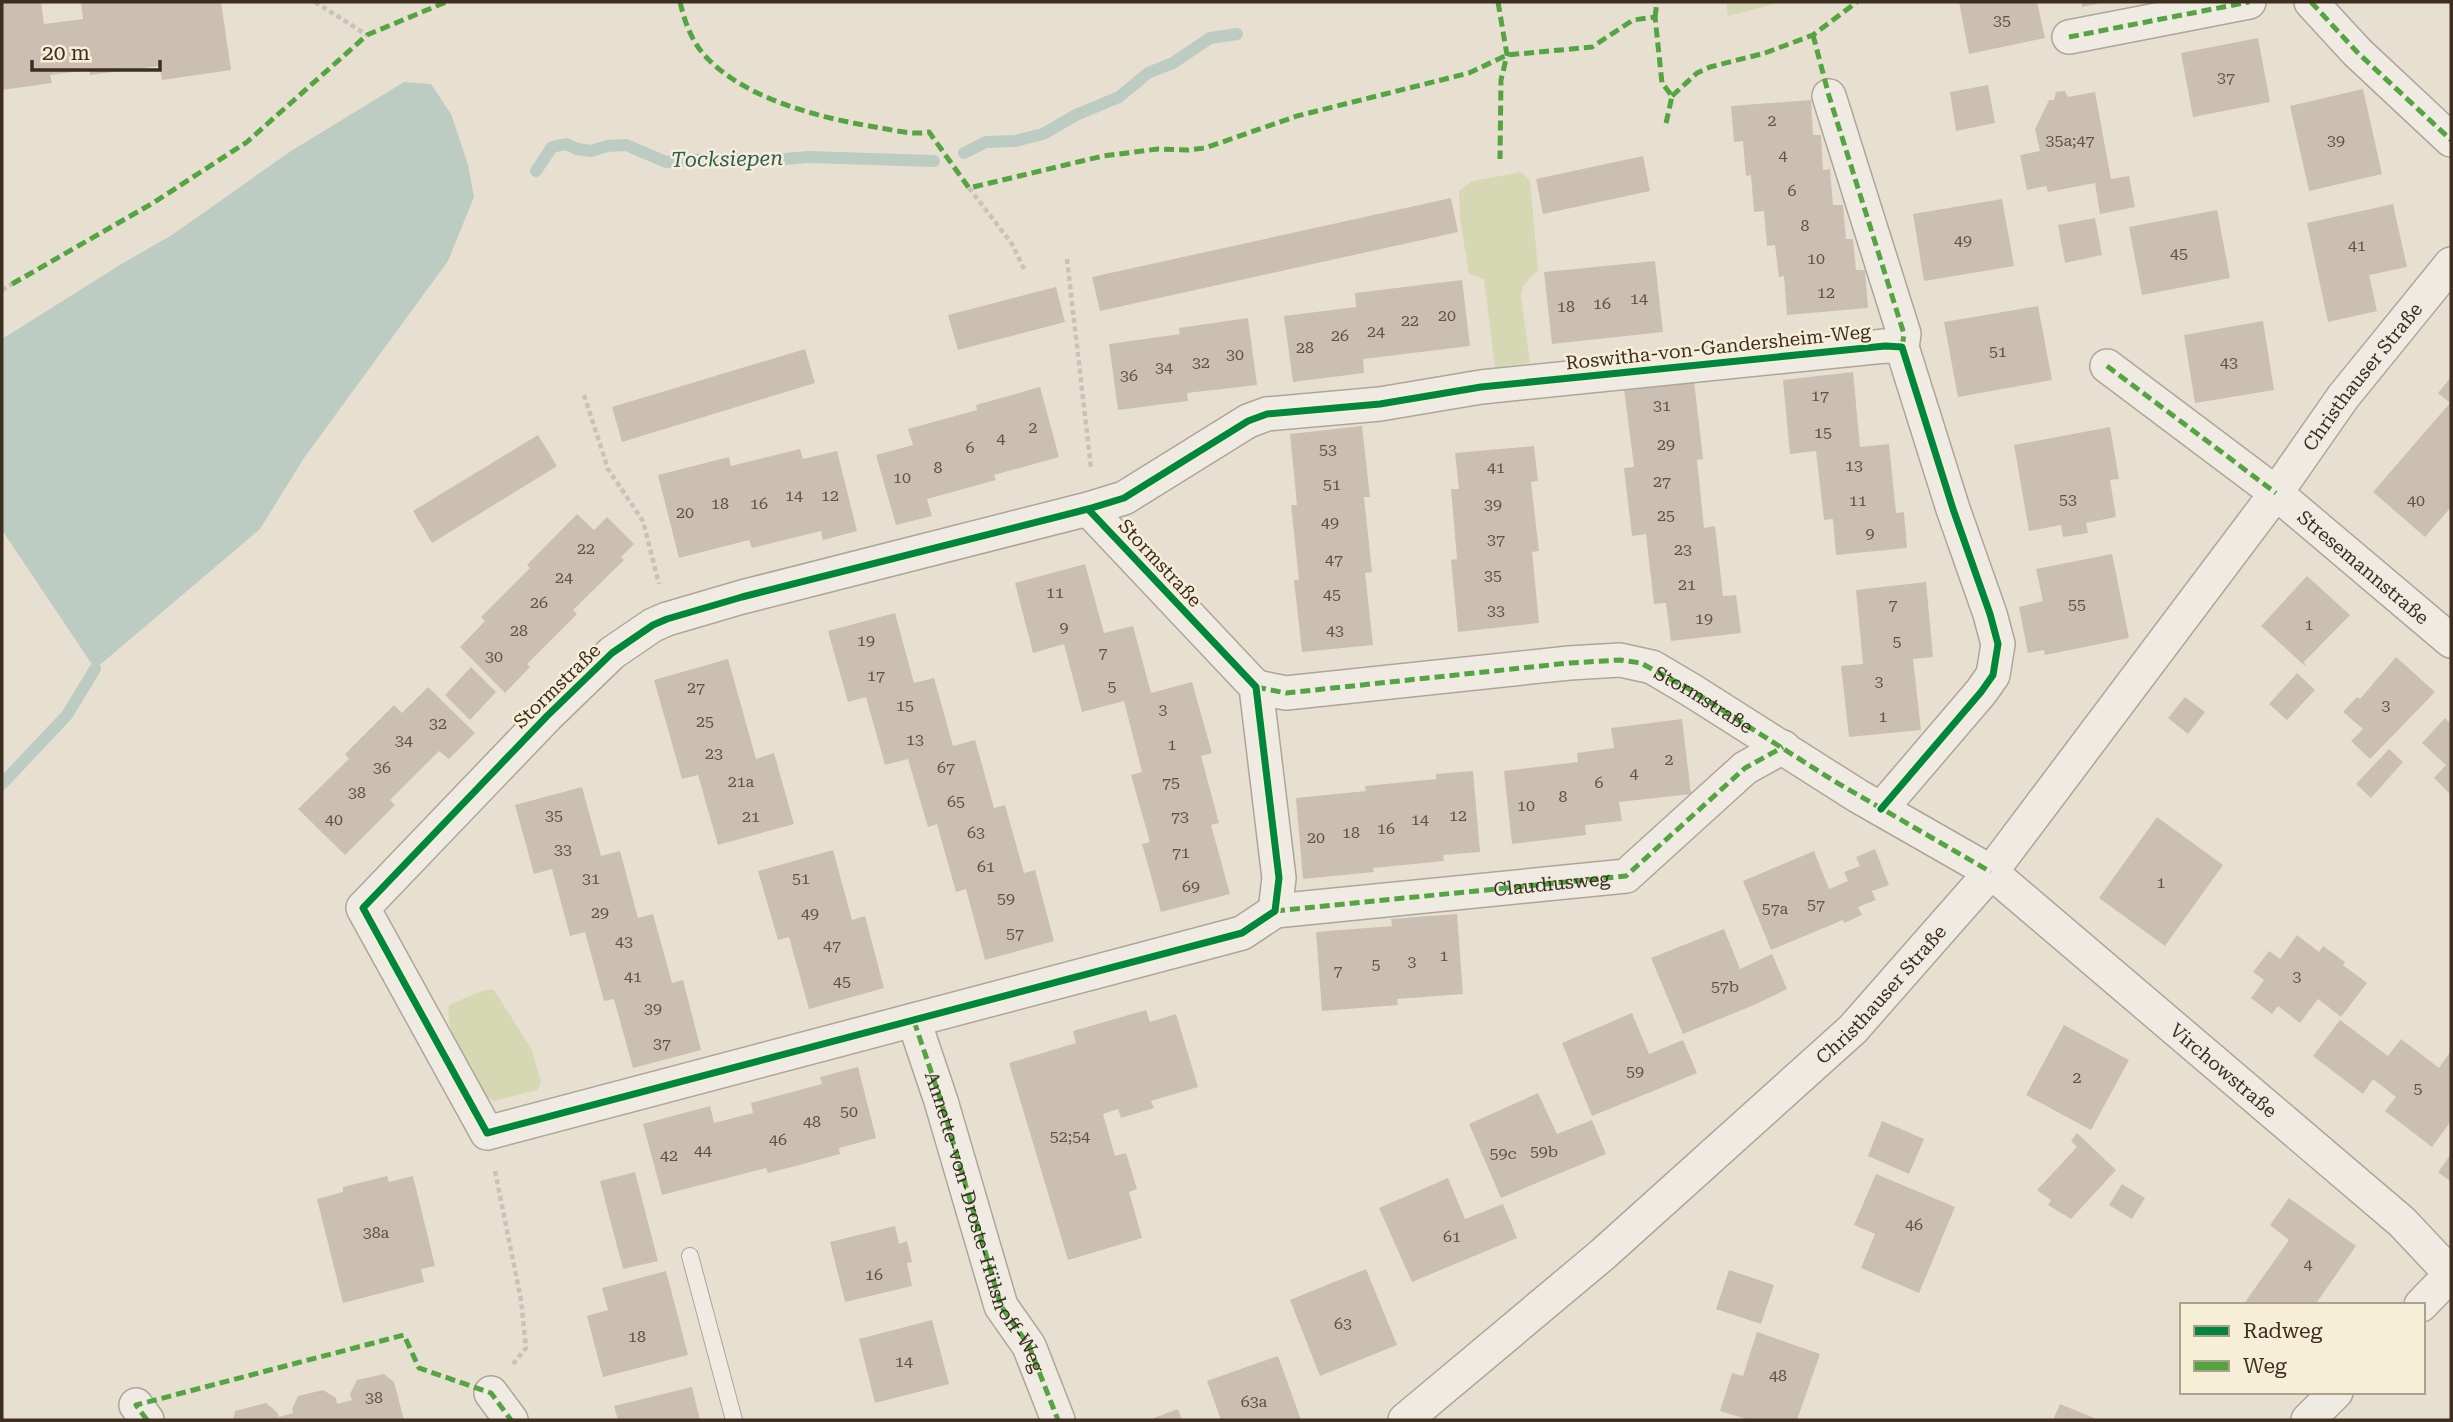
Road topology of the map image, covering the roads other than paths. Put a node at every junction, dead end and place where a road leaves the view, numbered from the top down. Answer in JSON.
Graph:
{"nodes":[{"id":1,"x":2249,"y":2,"type":"edge"},
{"id":2,"x":2311,"y":2,"type":"edge"},
{"id":3,"x":2069,"y":37,"type":"dead end"},
{"id":4,"x":1829,"y":96,"type":"dead end"},
{"id":5,"x":2451,"y":139,"type":"edge"},
{"id":6,"x":2451,"y":264,"type":"edge"},
{"id":7,"x":1902,"y":347,"type":"junction"},
{"id":8,"x":2107,"y":366,"type":"dead end"},
{"id":9,"x":2276,"y":493,"type":"junction"},
{"id":10,"x":1088,"y":509,"type":"junction"},
{"id":11,"x":2451,"y":641,"type":"edge"},
{"id":12,"x":1256,"y":687,"type":"junction"},
{"id":13,"x":1783,"y":747,"type":"junction"},
{"id":14,"x":1881,"y":809,"type":"junction"},
{"id":15,"x":1991,"y":872,"type":"junction"},
{"id":16,"x":1275,"y":911,"type":"junction"},
{"id":17,"x":914,"y":1021,"type":"junction"},
{"id":18,"x":690,"y":1256,"type":"dead end"},
{"id":19,"x":2451,"y":1274,"type":"edge"},
{"id":20,"x":2423,"y":1303,"type":"edge"},
{"id":21,"x":491,"y":1393,"type":"road end"},
{"id":22,"x":2334,"y":1394,"type":"edge"},
{"id":23,"x":511,"y":1420,"type":"edge"},
{"id":24,"x":734,"y":1420,"type":"edge"},
{"id":25,"x":1058,"y":1420,"type":"edge"},
{"id":26,"x":1405,"y":1420,"type":"edge"},
{"id":27,"x":2308,"y":1420,"type":"edge"}],
"edges":[{"from":1,"to":3,"type":"street"},
{"from":2,"to":5,"type":"street"},
{"from":4,"to":7,"type":"street","name":"Roswitha-von-Gandersheim-Weg"},
{"from":6,"to":9,"type":"street","name":"Christhauser Straße"},
{"from":7,"to":10,"type":"street","name":"Roswitha-von-Gandersheim-Weg"},
{"from":7,"to":14,"type":"street","name":"Roswitha-von-Gandersheim-Weg"},
{"from":8,"to":9,"type":"street"},
{"from":9,"to":11,"type":"street","name":"Stresemannstraße"},
{"from":9,"to":15,"type":"street","name":"Christhauser Straße"},
{"from":10,"to":12,"type":"street","name":"Stormstraße"},
{"from":10,"to":17,"type":"street","name":"Stormstraße"},
{"from":12,"to":13,"type":"street","name":"Stormstraße"},
{"from":12,"to":16,"type":"street"},
{"from":13,"to":14,"type":"street","name":"Stormstraße"},
{"from":13,"to":16,"type":"street","name":"Claudiusweg"},
{"from":14,"to":15,"type":"street","name":"Stormstraße"},
{"from":15,"to":19,"type":"street","name":"Virchowstraße"},
{"from":15,"to":26,"type":"street","name":"Christhauser Straße"},
{"from":16,"to":17,"type":"street"},
{"from":17,"to":25,"type":"street","name":"Annette-von-Droste-Hülshoff-Weg"},
{"from":18,"to":24,"type":"lane"},
{"from":19,"to":20,"type":"street"},
{"from":21,"to":23,"type":"street"},
{"from":22,"to":27,"type":"street"}]}
